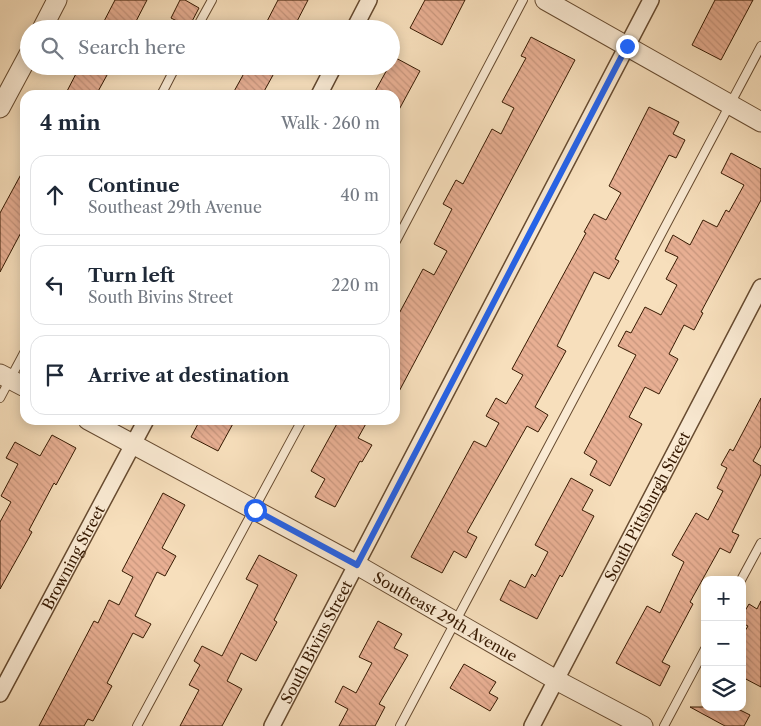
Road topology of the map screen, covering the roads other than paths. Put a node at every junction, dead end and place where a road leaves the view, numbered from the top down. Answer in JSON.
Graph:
{"nodes":[{"id":1,"x":57,"y":0,"type":"edge"},
{"id":2,"x":212,"y":0,"type":"edge"},
{"id":3,"x":369,"y":0,"type":"edge"},
{"id":4,"x":523,"y":0,"type":"edge"},
{"id":5,"x":546,"y":0,"type":"edge"},
{"id":6,"x":652,"y":0,"type":"edge"},
{"id":7,"x":47,"y":20,"type":"edge"},
{"id":8,"x":201,"y":20,"type":"edge"},
{"id":9,"x":359,"y":20,"type":"edge"},
{"id":10,"x":627,"y":46,"type":"junction"},
{"id":11,"x":761,"y":46,"type":"edge"},
{"id":12,"x":20,"y":71,"type":"edge"},
{"id":13,"x":171,"y":75,"type":"edge"},
{"id":14,"x":329,"y":75,"type":"edge"},
{"id":15,"x":164,"y":90,"type":"edge"},
{"id":16,"x":322,"y":90,"type":"edge"},
{"id":17,"x":730,"y":104,"type":"junction"},
{"id":18,"x":0,"y":108,"type":"edge"},
{"id":19,"x":761,"y":122,"type":"edge"},
{"id":20,"x":400,"y":234,"type":"edge"},
{"id":21,"x":761,"y":287,"type":"edge"},
{"id":22,"x":20,"y":362,"type":"edge"},
{"id":23,"x":12,"y":380,"type":"edge"},
{"id":24,"x":0,"y":398,"type":"edge"},
{"id":25,"x":97,"y":425,"type":"edge"},
{"id":26,"x":143,"y":425,"type":"edge"},
{"id":27,"x":299,"y":425,"type":"edge"},
{"id":28,"x":133,"y":444,"type":"junction"},
{"id":29,"x":255,"y":510,"type":"junction"},
{"id":30,"x":761,"y":543,"type":"edge"},
{"id":31,"x":357,"y":565,"type":"junction"},
{"id":32,"x":743,"y":576,"type":"edge"},
{"id":33,"x":456,"y":622,"type":"junction"},
{"id":34,"x":701,"y":657,"type":"edge"},
{"id":35,"x":558,"y":681,"type":"junction"},
{"id":36,"x":0,"y":694,"type":"edge"},
{"id":37,"x":137,"y":726,"type":"edge"},
{"id":38,"x":272,"y":726,"type":"edge"},
{"id":39,"x":400,"y":726,"type":"edge"},
{"id":40,"x":532,"y":726,"type":"edge"},
{"id":41,"x":643,"y":726,"type":"edge"},
{"id":42,"x":664,"y":726,"type":"edge"}],
"edges":[{"from":1,"to":7,"type":"street"},
{"from":2,"to":8,"type":"lane"},
{"from":3,"to":9,"type":"street"},
{"from":4,"to":20,"type":"lane"},
{"from":5,"to":10,"type":"street"},
{"from":6,"to":10,"type":"street","name":"South Bivins Street"},
{"from":10,"to":17,"type":"street"},
{"from":10,"to":31,"type":"street","name":"South Bivins Street"},
{"from":11,"to":17,"type":"lane"},
{"from":12,"to":18,"type":"street"},
{"from":13,"to":15,"type":"lane"},
{"from":14,"to":16,"type":"street"},
{"from":17,"to":19,"type":"street"},
{"from":17,"to":33,"type":"lane"},
{"from":21,"to":35,"type":"street","name":"South Pittsburgh Street"},
{"from":22,"to":23,"type":"lane"},
{"from":23,"to":24,"type":"lane"},
{"from":25,"to":28,"type":"street","name":"Southeast 29th Avenue"},
{"from":26,"to":28,"type":"street","name":"Browning Street"},
{"from":27,"to":29,"type":"lane"},
{"from":28,"to":29,"type":"street","name":"Southeast 29th Avenue"},
{"from":28,"to":36,"type":"street","name":"Browning Street"},
{"from":29,"to":31,"type":"street","name":"Southeast 29th Avenue"},
{"from":29,"to":37,"type":"lane"},
{"from":30,"to":32,"type":"lane"},
{"from":31,"to":33,"type":"street","name":"Southeast 29th Avenue"},
{"from":31,"to":38,"type":"street","name":"South Bivins Street"},
{"from":33,"to":35,"type":"street","name":"Southeast 29th Avenue"},
{"from":33,"to":39,"type":"lane"},
{"from":34,"to":42,"type":"lane"},
{"from":35,"to":40,"type":"street","name":"South Pittsburgh Street"},
{"from":35,"to":41,"type":"street","name":"Southeast 29th Avenue"}]}
